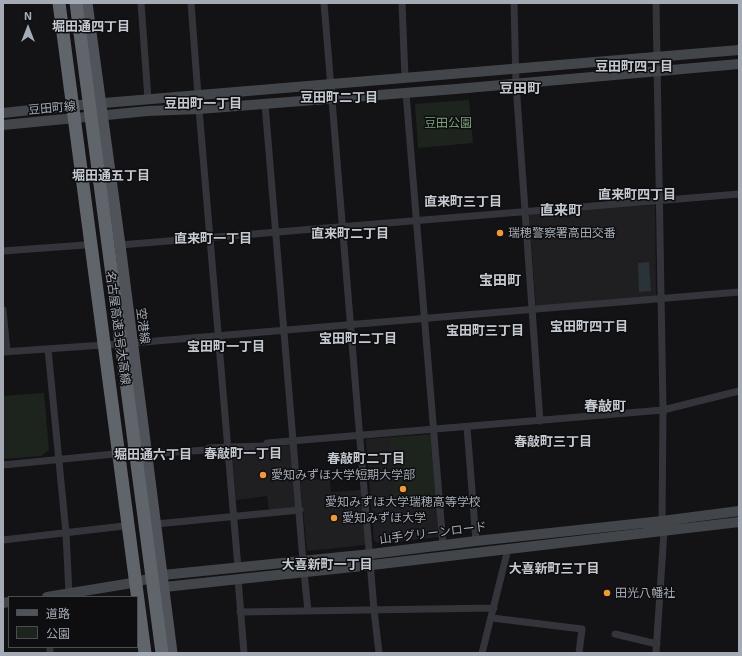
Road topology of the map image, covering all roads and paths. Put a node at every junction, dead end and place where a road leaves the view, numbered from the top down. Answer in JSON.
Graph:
{"nodes":[{"id":1,"x":54,"y":3,"type":"edge"},
{"id":2,"x":59,"y":3,"type":"edge"},
{"id":3,"x":65,"y":3,"type":"edge"},
{"id":4,"x":76,"y":3,"type":"edge"},
{"id":5,"x":87,"y":3,"type":"edge"},
{"id":6,"x":141,"y":3,"type":"edge"},
{"id":7,"x":191,"y":3,"type":"edge"},
{"id":8,"x":324,"y":3,"type":"edge"},
{"id":9,"x":402,"y":3,"type":"edge"},
{"id":10,"x":514,"y":3,"type":"edge"},
{"id":11,"x":656,"y":3,"type":"edge"},
{"id":12,"x":739,"y":50,"type":"edge"},
{"id":13,"x":657,"y":57,"type":"junction"},
{"id":14,"x":739,"y":64,"type":"edge"},
{"id":15,"x":515,"y":69,"type":"junction"},
{"id":16,"x":658,"y":72,"type":"junction"},
{"id":17,"x":405,"y":78,"type":"junction"},
{"id":18,"x":330,"y":84,"type":"junction"},
{"id":19,"x":516,"y":84,"type":"junction"},
{"id":20,"x":406,"y":93,"type":"junction"},
{"id":21,"x":198,"y":95,"type":"junction"},
{"id":22,"x":331,"y":98,"type":"junction"},
{"id":23,"x":148,"y":99,"type":"junction"},
{"id":24,"x":102,"y":103,"type":"junction"},
{"id":25,"x":265,"y":104,"type":"junction"},
{"id":26,"x":68,"y":106,"type":"junction"},
{"id":27,"x":199,"y":109,"type":"junction"},
{"id":28,"x":3,"y":113,"type":"edge"},
{"id":29,"x":103,"y":116,"type":"junction"},
{"id":30,"x":70,"y":119,"type":"junction"},
{"id":31,"x":3,"y":126,"type":"edge"},
{"id":32,"x":739,"y":194,"type":"edge"},
{"id":33,"x":659,"y":200,"type":"junction"},
{"id":34,"x":525,"y":211,"type":"junction"},
{"id":35,"x":416,"y":220,"type":"junction"},
{"id":36,"x":342,"y":226,"type":"junction"},
{"id":37,"x":276,"y":232,"type":"junction"},
{"id":38,"x":210,"y":237,"type":"junction"},
{"id":39,"x":120,"y":244,"type":"junction"},
{"id":40,"x":85,"y":245,"type":"junction"},
{"id":41,"x":3,"y":251,"type":"edge"},
{"id":42,"x":739,"y":292,"type":"edge"},
{"id":43,"x":661,"y":299,"type":"junction"},
{"id":44,"x":532,"y":309,"type":"junction"},
{"id":45,"x":3,"y":310,"type":"edge"},
{"id":46,"x":424,"y":318,"type":"junction"},
{"id":47,"x":351,"y":324,"type":"junction"},
{"id":48,"x":285,"y":330,"type":"junction"},
{"id":49,"x":218,"y":336,"type":"junction"},
{"id":50,"x":132,"y":342,"type":"junction"},
{"id":51,"x":99,"y":344,"type":"junction"},
{"id":52,"x":48,"y":349,"type":"junction"},
{"id":53,"x":5,"y":351,"type":"edge"},
{"id":54,"x":739,"y":391,"type":"edge"},
{"id":55,"x":663,"y":410,"type":"junction"},
{"id":56,"x":540,"y":420,"type":"junction"},
{"id":57,"x":467,"y":426,"type":"junction"},
{"id":58,"x":434,"y":429,"type":"junction"},
{"id":59,"x":360,"y":436,"type":"junction"},
{"id":60,"x":294,"y":441,"type":"junction"},
{"id":61,"x":228,"y":447,"type":"junction"},
{"id":62,"x":114,"y":454,"type":"junction"},
{"id":63,"x":147,"y":454,"type":"junction"},
{"id":64,"x":59,"y":460,"type":"junction"},
{"id":65,"x":3,"y":465,"type":"edge"},
{"id":66,"x":300,"y":510,"type":"junction"},
{"id":67,"x":739,"y":511,"type":"edge"},
{"id":68,"x":234,"y":517,"type":"junction"},
{"id":69,"x":662,"y":521,"type":"junction"},
{"id":70,"x":739,"y":522,"type":"edge"},
{"id":71,"x":156,"y":524,"type":"junction"},
{"id":72,"x":124,"y":526,"type":"junction"},
{"id":73,"x":664,"y":532,"type":"junction"},
{"id":74,"x":66,"y":533,"type":"junction"},
{"id":75,"x":3,"y":540,"type":"edge"},
{"id":76,"x":476,"y":541,"type":"junction"},
{"id":77,"x":126,"y":543,"type":"junction"},
{"id":78,"x":443,"y":545,"type":"junction"},
{"id":79,"x":508,"y":549,"type":"junction"},
{"id":80,"x":371,"y":554,"type":"junction"},
{"id":81,"x":304,"y":561,"type":"junction"},
{"id":82,"x":372,"y":565,"type":"junction"},
{"id":83,"x":238,"y":568,"type":"junction"},
{"id":84,"x":304,"y":572,"type":"junction"},
{"id":85,"x":163,"y":575,"type":"junction"},
{"id":86,"x":238,"y":578,"type":"junction"},
{"id":87,"x":132,"y":583,"type":"junction"},
{"id":88,"x":164,"y":587,"type":"junction"},
{"id":89,"x":69,"y":594,"type":"junction"},
{"id":90,"x":55,"y":596,"type":"edge"},
{"id":91,"x":133,"y":596,"type":"edge"},
{"id":92,"x":137,"y":596,"type":"edge"},
{"id":93,"x":138,"y":600,"type":"edge"},
{"id":94,"x":494,"y":608,"type":"junction"},
{"id":95,"x":374,"y":610,"type":"junction"},
{"id":96,"x":308,"y":611,"type":"junction"},
{"id":97,"x":240,"y":612,"type":"junction"},
{"id":98,"x":492,"y":618,"type":"junction"},
{"id":99,"x":138,"y":632,"type":"edge"},
{"id":100,"x":615,"y":634,"type":"dead end"},
{"id":101,"x":657,"y":644,"type":"junction"},
{"id":102,"x":141,"y":653,"type":"edge"},
{"id":103,"x":145,"y":653,"type":"edge"},
{"id":104,"x":162,"y":653,"type":"edge"},
{"id":105,"x":172,"y":653,"type":"edge"},
{"id":106,"x":244,"y":653,"type":"edge"},
{"id":107,"x":379,"y":653,"type":"edge"},
{"id":108,"x":482,"y":653,"type":"edge"},
{"id":109,"x":579,"y":653,"type":"edge"},
{"id":110,"x":656,"y":653,"type":"edge"}],
"edges":[{"from":1,"to":26,"type":"main road"},
{"from":2,"to":92,"type":"highway","name":"名古屋高速3号大高線"},
{"from":3,"to":77,"type":"highway"},
{"from":4,"to":104,"type":"highway","name":"名古屋高速3号大高線"},
{"from":5,"to":24,"type":"main road","name":"空港線"},
{"from":6,"to":23,"type":"street"},
{"from":7,"to":21,"type":"street"},
{"from":8,"to":18,"type":"street"},
{"from":9,"to":17,"type":"street"},
{"from":10,"to":15,"type":"street"},
{"from":11,"to":13,"type":"street"},
{"from":12,"to":13,"type":"street","name":"豆田町線"},
{"from":13,"to":15,"type":"street","name":"豆田町線"},
{"from":13,"to":16,"type":"street"},
{"from":14,"to":16,"type":"street","name":"豆田町線"},
{"from":15,"to":17,"type":"street","name":"豆田町線"},
{"from":15,"to":19,"type":"street"},
{"from":16,"to":19,"type":"street","name":"豆田町線"},
{"from":16,"to":33,"type":"street"},
{"from":17,"to":18,"type":"street","name":"豆田町線"},
{"from":18,"to":21,"type":"street","name":"豆田町線"},
{"from":18,"to":22,"type":"street"},
{"from":19,"to":20,"type":"street","name":"豆田町線"},
{"from":19,"to":34,"type":"street"},
{"from":20,"to":22,"type":"street","name":"豆田町線"},
{"from":20,"to":35,"type":"street"},
{"from":21,"to":23,"type":"street","name":"豆田町線"},
{"from":22,"to":25,"type":"street","name":"豆田町線"},
{"from":22,"to":36,"type":"street"},
{"from":23,"to":24,"type":"street","name":"豆田町線"},
{"from":24,"to":26,"type":"street","name":"豆田町線"},
{"from":24,"to":29,"type":"main road","name":"空港線"},
{"from":25,"to":27,"type":"street","name":"豆田町線"},
{"from":25,"to":37,"type":"street"},
{"from":26,"to":28,"type":"street","name":"豆田町線"},
{"from":26,"to":30,"type":"main road"},
{"from":27,"to":29,"type":"street","name":"豆田町線"},
{"from":27,"to":38,"type":"street"},
{"from":29,"to":30,"type":"street","name":"豆田町線"},
{"from":29,"to":39,"type":"main road","name":"空港線"},
{"from":30,"to":31,"type":"street","name":"豆田町線"},
{"from":30,"to":40,"type":"main road"},
{"from":32,"to":33,"type":"street"},
{"from":33,"to":34,"type":"street"},
{"from":33,"to":43,"type":"street"},
{"from":34,"to":35,"type":"street"},
{"from":34,"to":44,"type":"street"},
{"from":35,"to":36,"type":"street"},
{"from":35,"to":46,"type":"street"},
{"from":36,"to":37,"type":"street"},
{"from":36,"to":47,"type":"street"},
{"from":37,"to":38,"type":"street"},
{"from":37,"to":48,"type":"street"},
{"from":38,"to":39,"type":"street"},
{"from":38,"to":49,"type":"street"},
{"from":39,"to":50,"type":"main road","name":"空港線"},
{"from":40,"to":41,"type":"street"},
{"from":40,"to":51,"type":"main road"},
{"from":42,"to":43,"type":"street"},
{"from":43,"to":44,"type":"street"},
{"from":43,"to":55,"type":"street"},
{"from":44,"to":46,"type":"street"},
{"from":44,"to":56,"type":"street"},
{"from":45,"to":53,"type":"street"},
{"from":46,"to":47,"type":"street"},
{"from":46,"to":58,"type":"street"},
{"from":47,"to":48,"type":"street"},
{"from":47,"to":59,"type":"street"},
{"from":48,"to":49,"type":"street"},
{"from":48,"to":60,"type":"street"},
{"from":49,"to":50,"type":"street"},
{"from":49,"to":61,"type":"street"},
{"from":50,"to":51,"type":"street"},
{"from":50,"to":63,"type":"main road","name":"空港線"},
{"from":51,"to":52,"type":"street"},
{"from":51,"to":62,"type":"main road"},
{"from":52,"to":53,"type":"street"},
{"from":52,"to":64,"type":"street"},
{"from":54,"to":55,"type":"street"},
{"from":55,"to":56,"type":"street"},
{"from":55,"to":69,"type":"street"},
{"from":56,"to":57,"type":"street"},
{"from":57,"to":58,"type":"street"},
{"from":57,"to":76,"type":"street"},
{"from":58,"to":59,"type":"street"},
{"from":58,"to":78,"type":"street"},
{"from":59,"to":60,"type":"street"},
{"from":59,"to":80,"type":"street"},
{"from":60,"to":61,"type":"street"},
{"from":60,"to":66,"type":"street"},
{"from":61,"to":63,"type":"street"},
{"from":61,"to":68,"type":"street"},
{"from":62,"to":64,"type":"street"},
{"from":62,"to":72,"type":"main road"},
{"from":63,"to":71,"type":"main road","name":"空港線"},
{"from":64,"to":65,"type":"street"},
{"from":64,"to":74,"type":"street"},
{"from":66,"to":68,"type":"street"},
{"from":66,"to":81,"type":"street"},
{"from":67,"to":69,"type":"street","name":"山手グリーンロード"},
{"from":68,"to":71,"type":"street"},
{"from":68,"to":83,"type":"street"},
{"from":69,"to":73,"type":"street"},
{"from":69,"to":76,"type":"street","name":"山手グリーンロード"},
{"from":70,"to":73,"type":"street","name":"山手グリーンロード"},
{"from":71,"to":85,"type":"main road","name":"空港線"},
{"from":72,"to":74,"type":"street"},
{"from":72,"to":77,"type":"main road"},
{"from":73,"to":79,"type":"street","name":"山手グリーンロード"},
{"from":73,"to":101,"type":"street"},
{"from":74,"to":75,"type":"street"},
{"from":74,"to":89,"type":"street"},
{"from":76,"to":78,"type":"street","name":"山手グリーンロード"},
{"from":77,"to":87,"type":"main road"},
{"from":78,"to":80,"type":"street","name":"山手グリーンロード"},
{"from":79,"to":82,"type":"street","name":"山手グリーンロード"},
{"from":79,"to":94,"type":"street"},
{"from":80,"to":81,"type":"street","name":"山手グリーンロード"},
{"from":80,"to":82,"type":"street"},
{"from":81,"to":83,"type":"street","name":"山手グリーンロード"},
{"from":82,"to":84,"type":"street","name":"山手グリーンロード"},
{"from":82,"to":95,"type":"street"},
{"from":83,"to":85,"type":"street","name":"山手グリーンロード"},
{"from":84,"to":86,"type":"street","name":"山手グリーンロード"},
{"from":84,"to":96,"type":"street"},
{"from":85,"to":87,"type":"street","name":"山手グリーンロード"},
{"from":85,"to":88,"type":"main road","name":"空港線"},
{"from":86,"to":88,"type":"street","name":"山手グリーンロード"},
{"from":86,"to":97,"type":"street"},
{"from":87,"to":88,"type":"street","name":"山手グリーンロード"},
{"from":87,"to":89,"type":"street","name":"山手グリーンロード"},
{"from":87,"to":91,"type":"main road"},
{"from":88,"to":105,"type":"main road","name":"空港線"},
{"from":89,"to":90,"type":"street","name":"山手グリーンロード"},
{"from":93,"to":103,"type":"highway","name":"名古屋高速3号大高線"},
{"from":94,"to":95,"type":"street"},
{"from":94,"to":98,"type":"street"},
{"from":95,"to":96,"type":"street"},
{"from":95,"to":107,"type":"street"},
{"from":96,"to":97,"type":"street"},
{"from":97,"to":106,"type":"street"},
{"from":98,"to":108,"type":"street"},
{"from":98,"to":109,"type":"street"},
{"from":99,"to":102,"type":"main road"},
{"from":100,"to":101,"type":"street"},
{"from":101,"to":110,"type":"street"}]}
